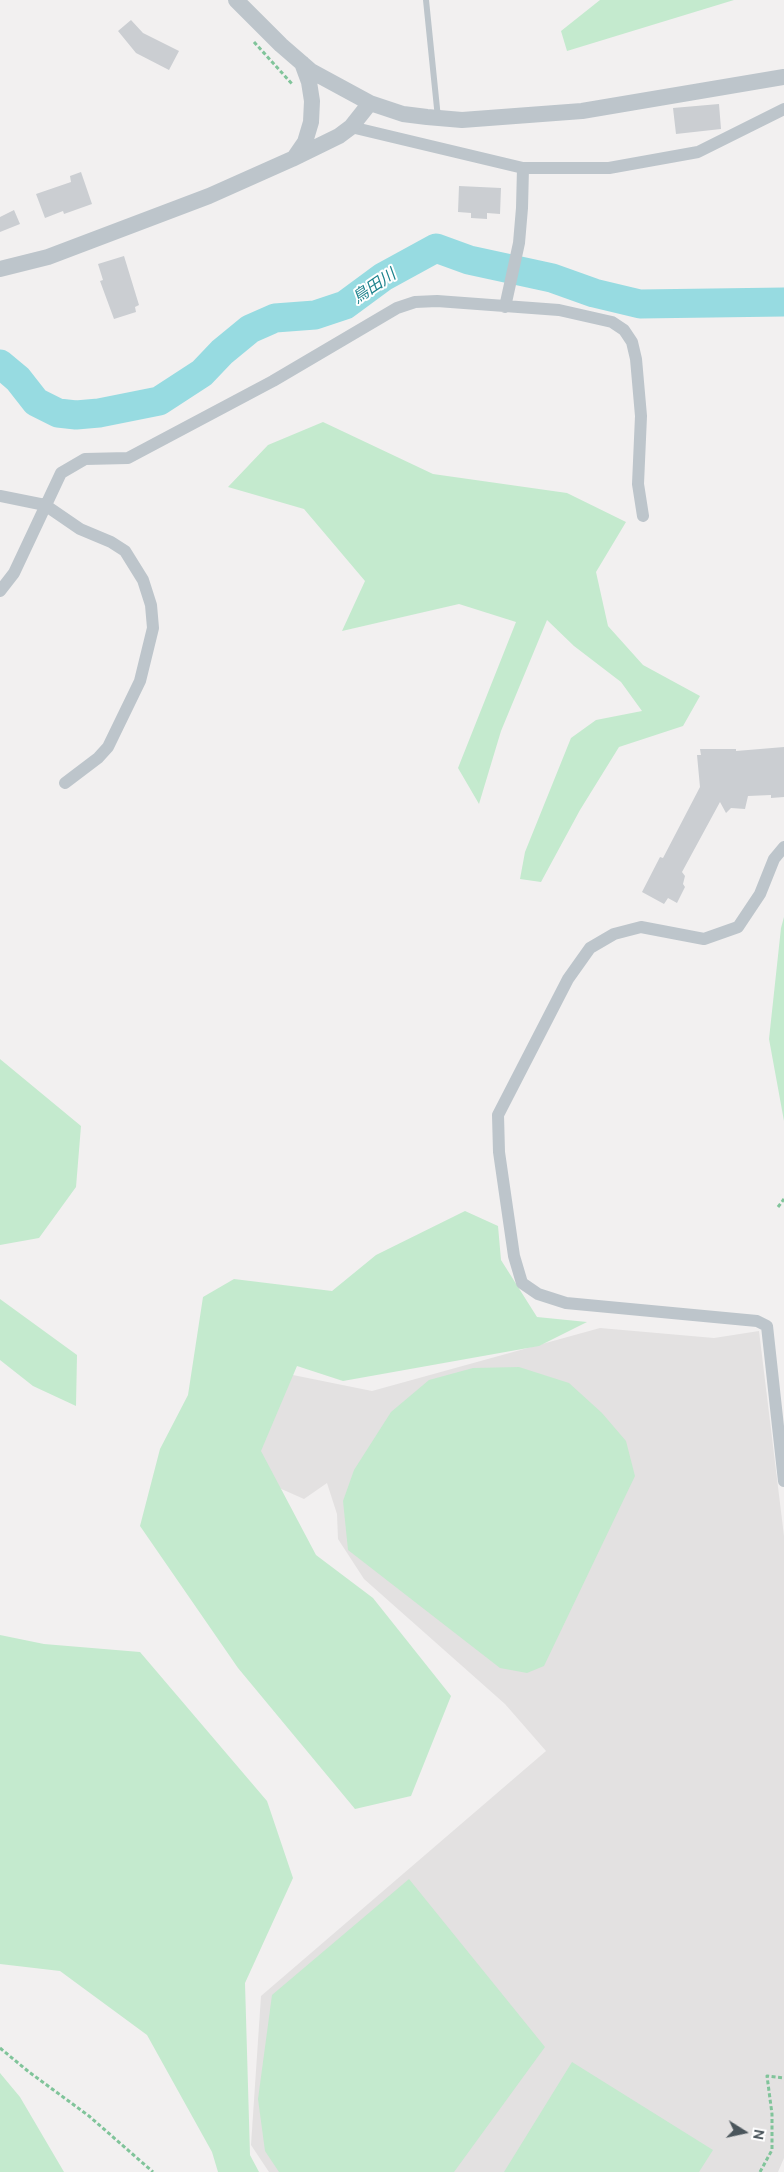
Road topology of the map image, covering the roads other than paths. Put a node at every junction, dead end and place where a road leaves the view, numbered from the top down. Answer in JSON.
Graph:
{"nodes":[{"id":1,"x":236,"y":0,"type":"edge"},
{"id":2,"x":426,"y":0,"type":"edge"},
{"id":3,"x":302,"y":63,"type":"junction"},
{"id":4,"x":784,"y":77,"type":"edge"},
{"id":5,"x":370,"y":103,"type":"junction"},
{"id":6,"x":784,"y":110,"type":"edge"},
{"id":7,"x":438,"y":118,"type":"junction"},
{"id":8,"x":351,"y":127,"type":"junction"},
{"id":9,"x":292,"y":160,"type":"junction"},
{"id":10,"x":523,"y":168,"type":"junction"},
{"id":11,"x":0,"y":269,"type":"edge"},
{"id":12,"x":507,"y":302,"type":"junction"},
{"id":13,"x":0,"y":496,"type":"edge"},
{"id":14,"x":45,"y":505,"type":"junction"},
{"id":15,"x":643,"y":516,"type":"dead end"},
{"id":16,"x":0,"y":591,"type":"edge"},
{"id":17,"x":66,"y":783,"type":"dead end"},
{"id":18,"x":784,"y":847,"type":"edge"},
{"id":19,"x":784,"y":1481,"type":"edge"}],
"edges":[{"from":1,"to":3,"type":"street"},
{"from":2,"to":7,"type":"lane"},
{"from":3,"to":5,"type":"street"},
{"from":3,"to":9,"type":"street"},
{"from":4,"to":7,"type":"street"},
{"from":5,"to":7,"type":"street"},
{"from":5,"to":8,"type":"street"},
{"from":6,"to":10,"type":"street"},
{"from":8,"to":9,"type":"street"},
{"from":8,"to":10,"type":"street"},
{"from":9,"to":11,"type":"street"},
{"from":10,"to":12,"type":"street"},
{"from":12,"to":14,"type":"street"},
{"from":12,"to":15,"type":"street"},
{"from":13,"to":14,"type":"street"},
{"from":14,"to":16,"type":"street"},
{"from":14,"to":17,"type":"street"},
{"from":18,"to":19,"type":"street"}]}
